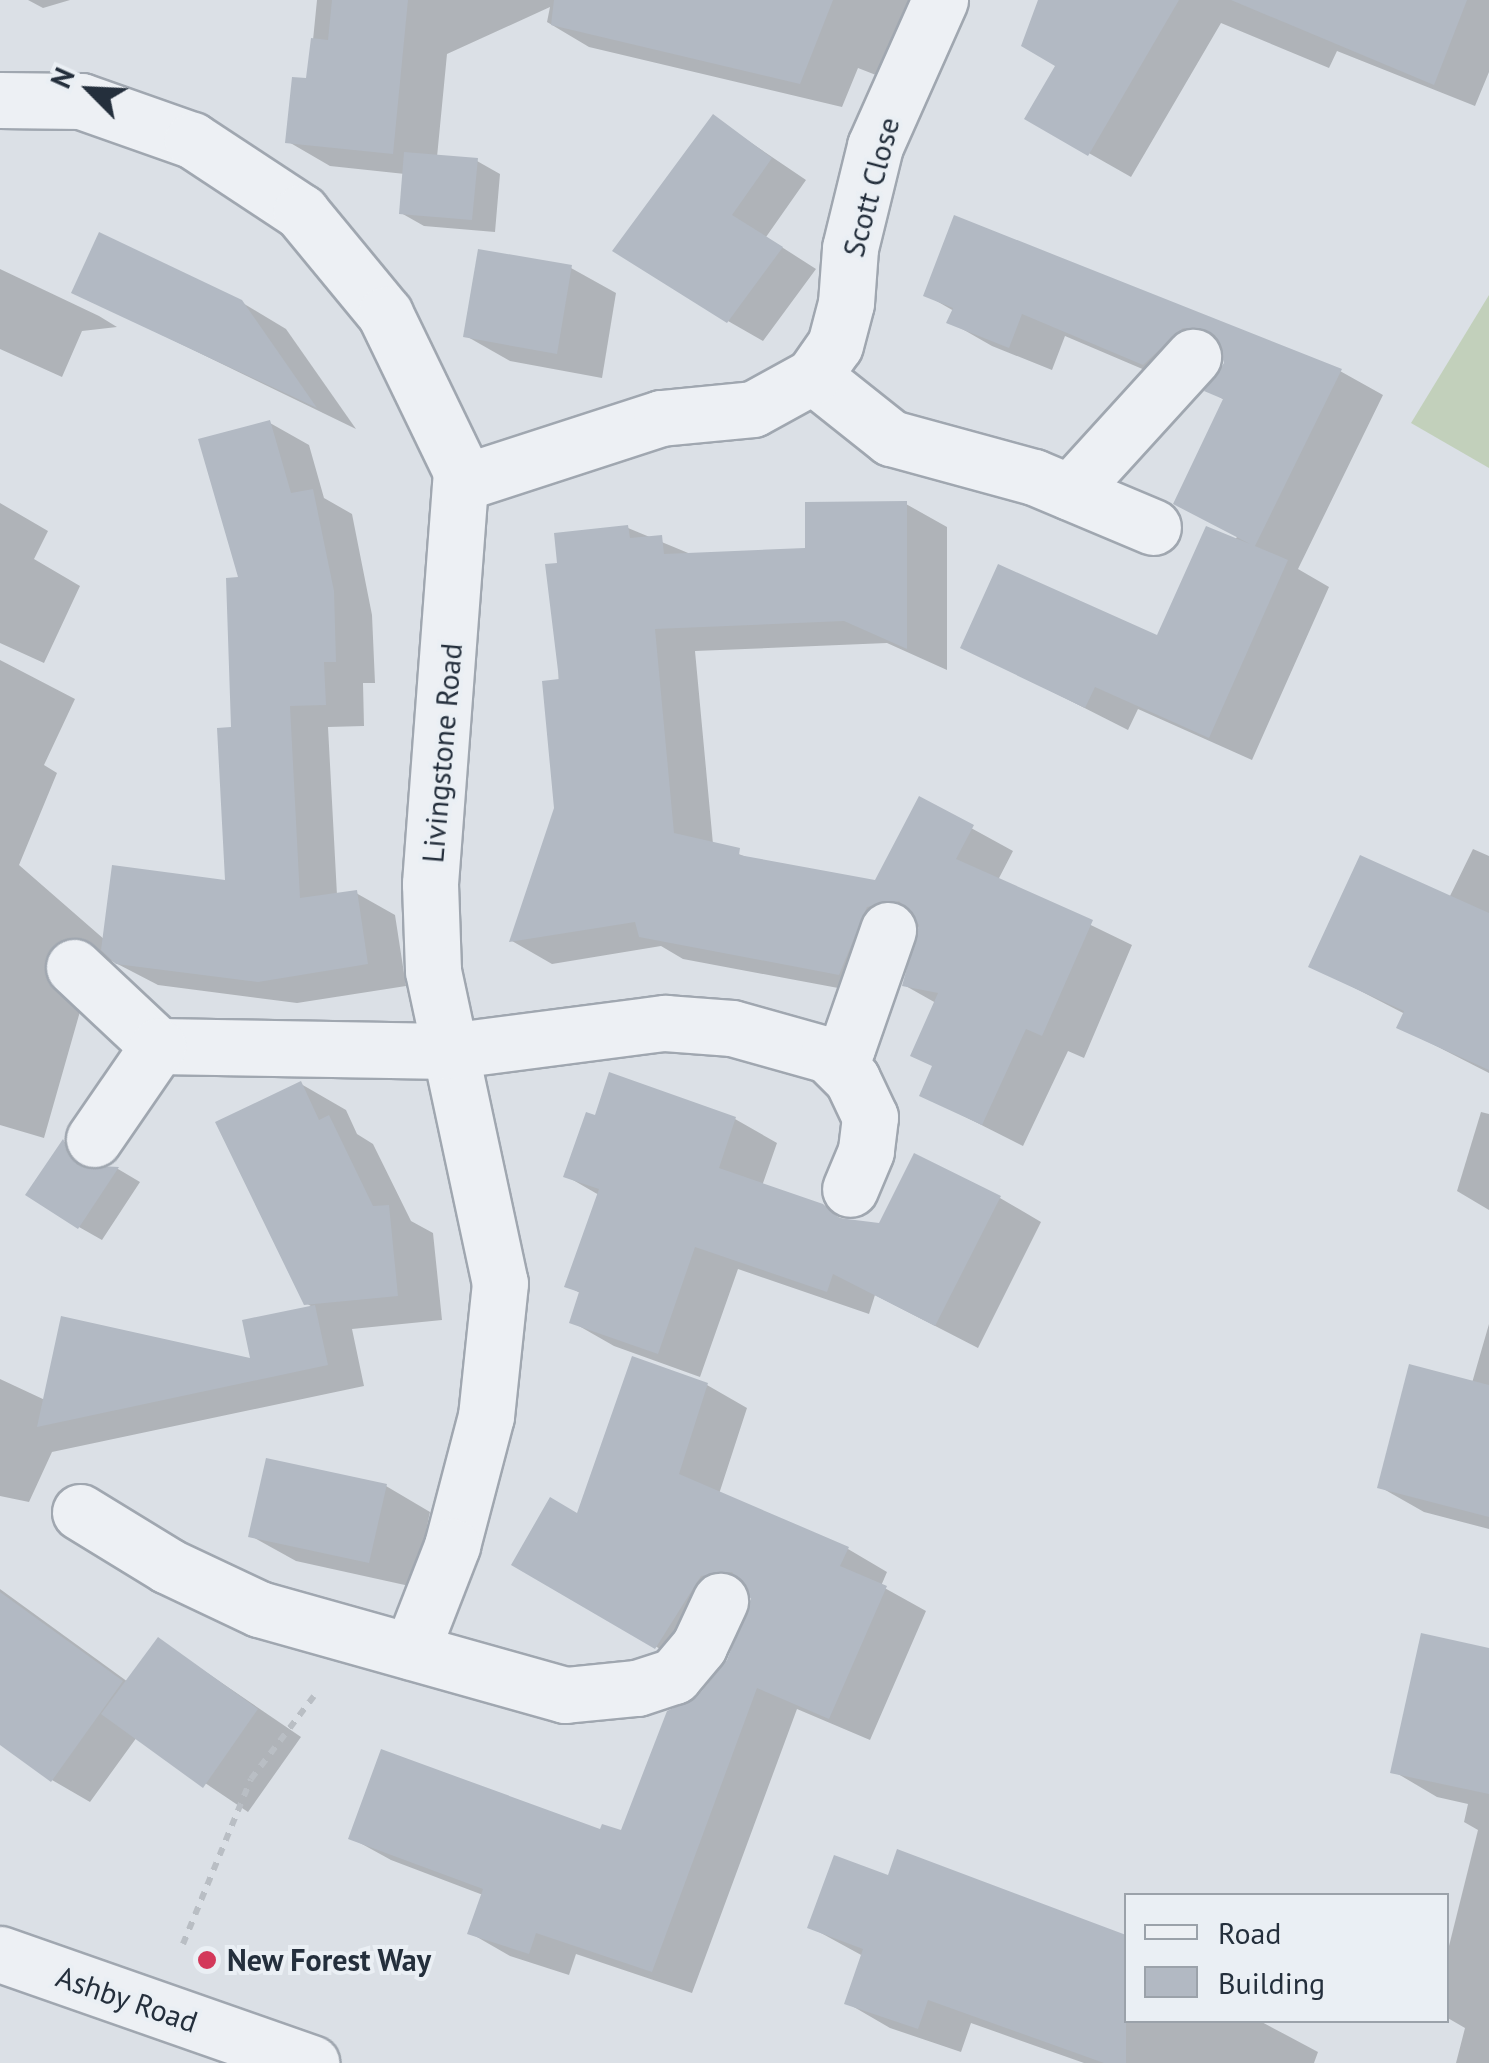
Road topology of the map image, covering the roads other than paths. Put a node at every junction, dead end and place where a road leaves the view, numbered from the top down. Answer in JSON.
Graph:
{"nodes":[{"id":1,"x":940,"y":0,"type":"edge"},
{"id":2,"x":0,"y":100,"type":"edge"},
{"id":3,"x":1193,"y":357,"type":"dead end"},
{"id":4,"x":814,"y":376,"type":"junction"},
{"id":5,"x":461,"y":483,"type":"junction"},
{"id":6,"x":1070,"y":492,"type":"junction"},
{"id":7,"x":1153,"y":527,"type":"dead end"},
{"id":8,"x":888,"y":930,"type":"dead end"},
{"id":9,"x":74,"y":967,"type":"dead end"},
{"id":10,"x":158,"y":1046,"type":"junction"},
{"id":11,"x":448,"y":1051,"type":"junction"},
{"id":12,"x":828,"y":1055,"type":"junction"},
{"id":13,"x":94,"y":1139,"type":"dead end"},
{"id":14,"x":850,"y":1189,"type":"dead end"},
{"id":15,"x":80,"y":1512,"type":"dead end"},
{"id":16,"x":720,"y":1601,"type":"dead end"},
{"id":17,"x":386,"y":1643,"type":"junction"},
{"id":18,"x":0,"y":1954,"type":"edge"},
{"id":19,"x":311,"y":2063,"type":"edge"}],
"edges":[{"from":1,"to":4,"type":"street","name":"Scott Close"},
{"from":2,"to":5,"type":"street","name":"Livingstone Road"},
{"from":3,"to":6,"type":"street"},
{"from":4,"to":5,"type":"street"},
{"from":4,"to":6,"type":"street"},
{"from":5,"to":11,"type":"street","name":"Livingstone Road"},
{"from":6,"to":7,"type":"street"},
{"from":8,"to":12,"type":"street"},
{"from":9,"to":10,"type":"street"},
{"from":10,"to":11,"type":"street"},
{"from":10,"to":13,"type":"street"},
{"from":11,"to":12,"type":"street"},
{"from":11,"to":17,"type":"street","name":"Livingstone Road"},
{"from":12,"to":14,"type":"street"},
{"from":15,"to":17,"type":"street"},
{"from":16,"to":17,"type":"street"},
{"from":18,"to":19,"type":"street","name":"Ashby Road"}]}
